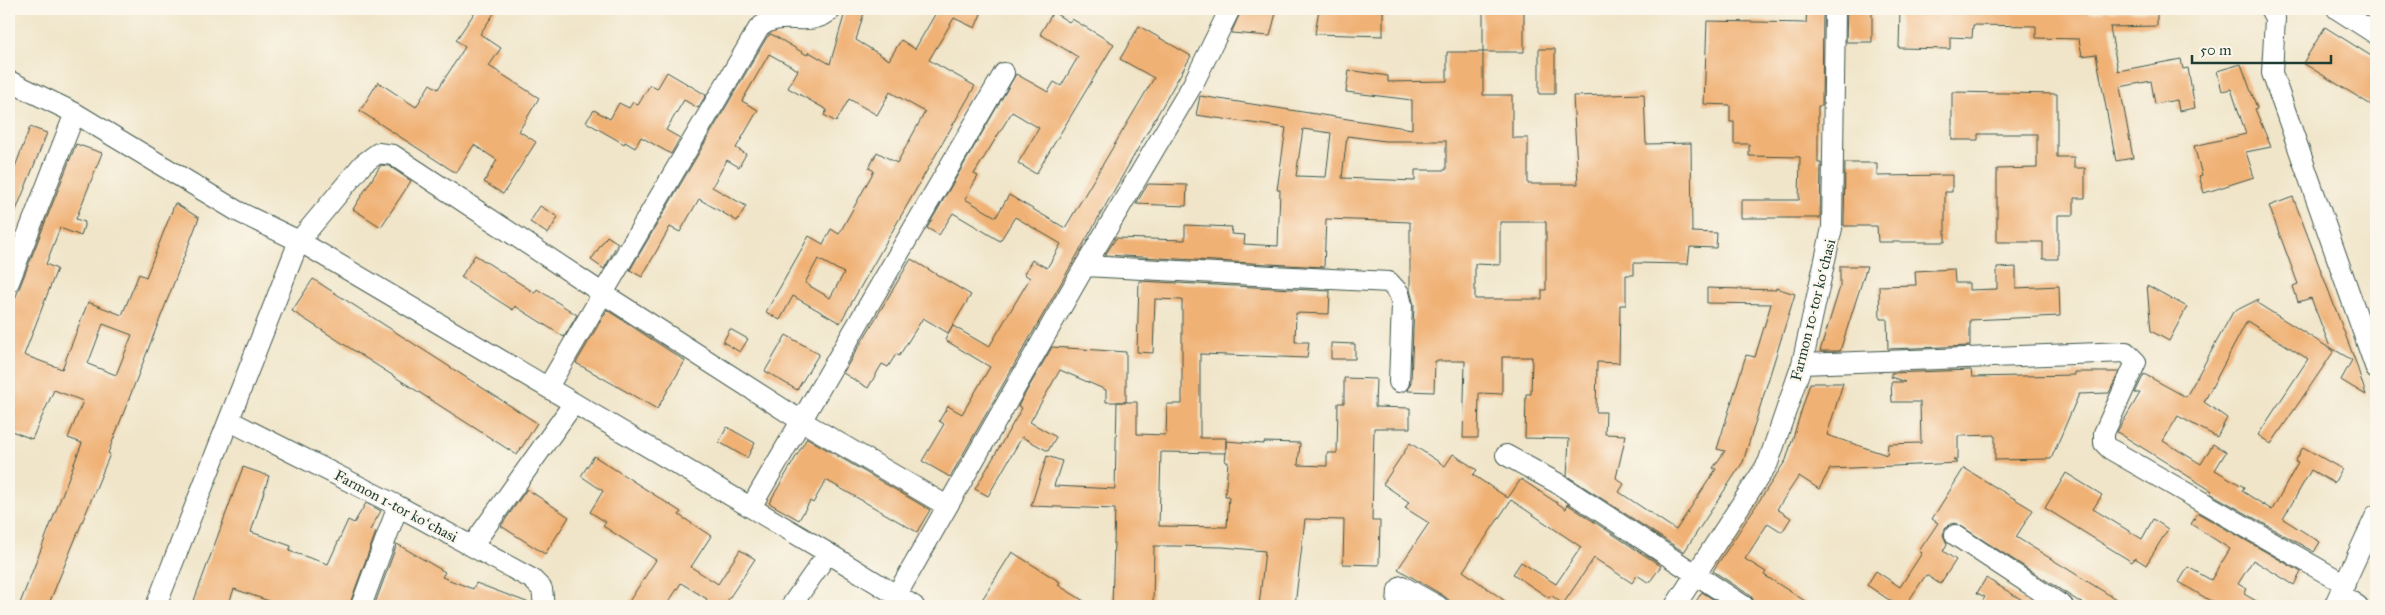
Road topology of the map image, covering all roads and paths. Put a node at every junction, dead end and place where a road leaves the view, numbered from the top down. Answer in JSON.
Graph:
{"nodes":[{"id":1,"x":832,"y":9,"type":"edge"},
{"id":2,"x":1230,"y":9,"type":"edge"},
{"id":3,"x":2270,"y":9,"type":"edge"},
{"id":4,"x":2337,"y":9,"type":"edge"},
{"id":5,"x":1835,"y":11,"type":"edge"},
{"id":6,"x":2376,"y":34,"type":"edge"},
{"id":7,"x":1004,"y":73,"type":"dead end"},
{"id":8,"x":9,"y":81,"type":"edge"},
{"id":9,"x":75,"y":113,"type":"junction"},
{"id":10,"x":298,"y":241,"type":"junction"},
{"id":11,"x":1085,"y":266,"type":"junction"},
{"id":12,"x":9,"y":282,"type":"edge"},
{"id":13,"x":602,"y":293,"type":"junction"},
{"id":14,"x":1802,"y":364,"type":"junction"},
{"id":15,"x":2376,"y":369,"type":"edge"},
{"id":16,"x":1399,"y":382,"type":"dead end"},
{"id":17,"x":548,"y":387,"type":"junction"},
{"id":18,"x":574,"y":403,"type":"junction"},
{"id":19,"x":230,"y":421,"type":"junction"},
{"id":20,"x":803,"y":422,"type":"junction"},
{"id":21,"x":1506,"y":455,"type":"dead end"},
{"id":22,"x":398,"y":506,"type":"junction"},
{"id":23,"x":947,"y":506,"type":"junction"},
{"id":24,"x":751,"y":507,"type":"junction"},
{"id":25,"x":2376,"y":515,"type":"edge"},
{"id":26,"x":1955,"y":535,"type":"dead end"},
{"id":27,"x":472,"y":546,"type":"junction"},
{"id":28,"x":828,"y":553,"type":"junction"},
{"id":29,"x":1695,"y":575,"type":"junction"},
{"id":30,"x":2340,"y":595,"type":"edge"},
{"id":31,"x":896,"y":596,"type":"junction"},
{"id":32,"x":156,"y":606,"type":"edge"},
{"id":33,"x":361,"y":606,"type":"edge"},
{"id":34,"x":544,"y":606,"type":"edge"},
{"id":35,"x":791,"y":606,"type":"edge"},
{"id":36,"x":914,"y":606,"type":"edge"},
{"id":37,"x":1397,"y":606,"type":"edge"},
{"id":38,"x":1438,"y":606,"type":"edge"},
{"id":39,"x":1675,"y":606,"type":"edge"},
{"id":40,"x":1744,"y":606,"type":"edge"},
{"id":41,"x":2063,"y":606,"type":"edge"},
{"id":42,"x":2358,"y":606,"type":"edge"}],
"edges":[{"from":1,"to":13,"type":"street"},
{"from":2,"to":11,"type":"street"},
{"from":3,"to":15,"type":"street"},
{"from":4,"to":6,"type":"street"},
{"from":5,"to":14,"type":"street","name":"Farmon 10-tor koʻchasi"},
{"from":7,"to":20,"type":"street"},
{"from":8,"to":9,"type":"street"},
{"from":9,"to":10,"type":"street"},
{"from":9,"to":12,"type":"street"},
{"from":10,"to":13,"type":"street"},
{"from":10,"to":17,"type":"street"},
{"from":10,"to":19,"type":"street"},
{"from":11,"to":16,"type":"street"},
{"from":11,"to":23,"type":"street"},
{"from":13,"to":17,"type":"street"},
{"from":13,"to":20,"type":"street"},
{"from":14,"to":29,"type":"street","name":"Farmon 10-tor koʻchasi"},
{"from":14,"to":30,"type":"street"},
{"from":17,"to":18,"type":"street"},
{"from":18,"to":24,"type":"street"},
{"from":18,"to":27,"type":"street"},
{"from":19,"to":22,"type":"street","name":"Farmon 1-tor koʻchasi"},
{"from":19,"to":32,"type":"street"},
{"from":20,"to":23,"type":"street"},
{"from":20,"to":24,"type":"street"},
{"from":21,"to":29,"type":"street"},
{"from":22,"to":27,"type":"street","name":"Farmon 1-tor koʻchasi"},
{"from":22,"to":33,"type":"street"},
{"from":23,"to":31,"type":"street"},
{"from":24,"to":28,"type":"street"},
{"from":25,"to":30,"type":"street"},
{"from":26,"to":41,"type":"street"},
{"from":27,"to":34,"type":"street","name":"Farmon 1-tor koʻchasi"},
{"from":28,"to":31,"type":"street"},
{"from":28,"to":35,"type":"street"},
{"from":29,"to":39,"type":"street","name":"Farmon 10-tor koʻchasi"},
{"from":29,"to":40,"type":"street"},
{"from":30,"to":42,"type":"street"},
{"from":31,"to":36,"type":"street"},
{"from":37,"to":38,"type":"street"}]}
